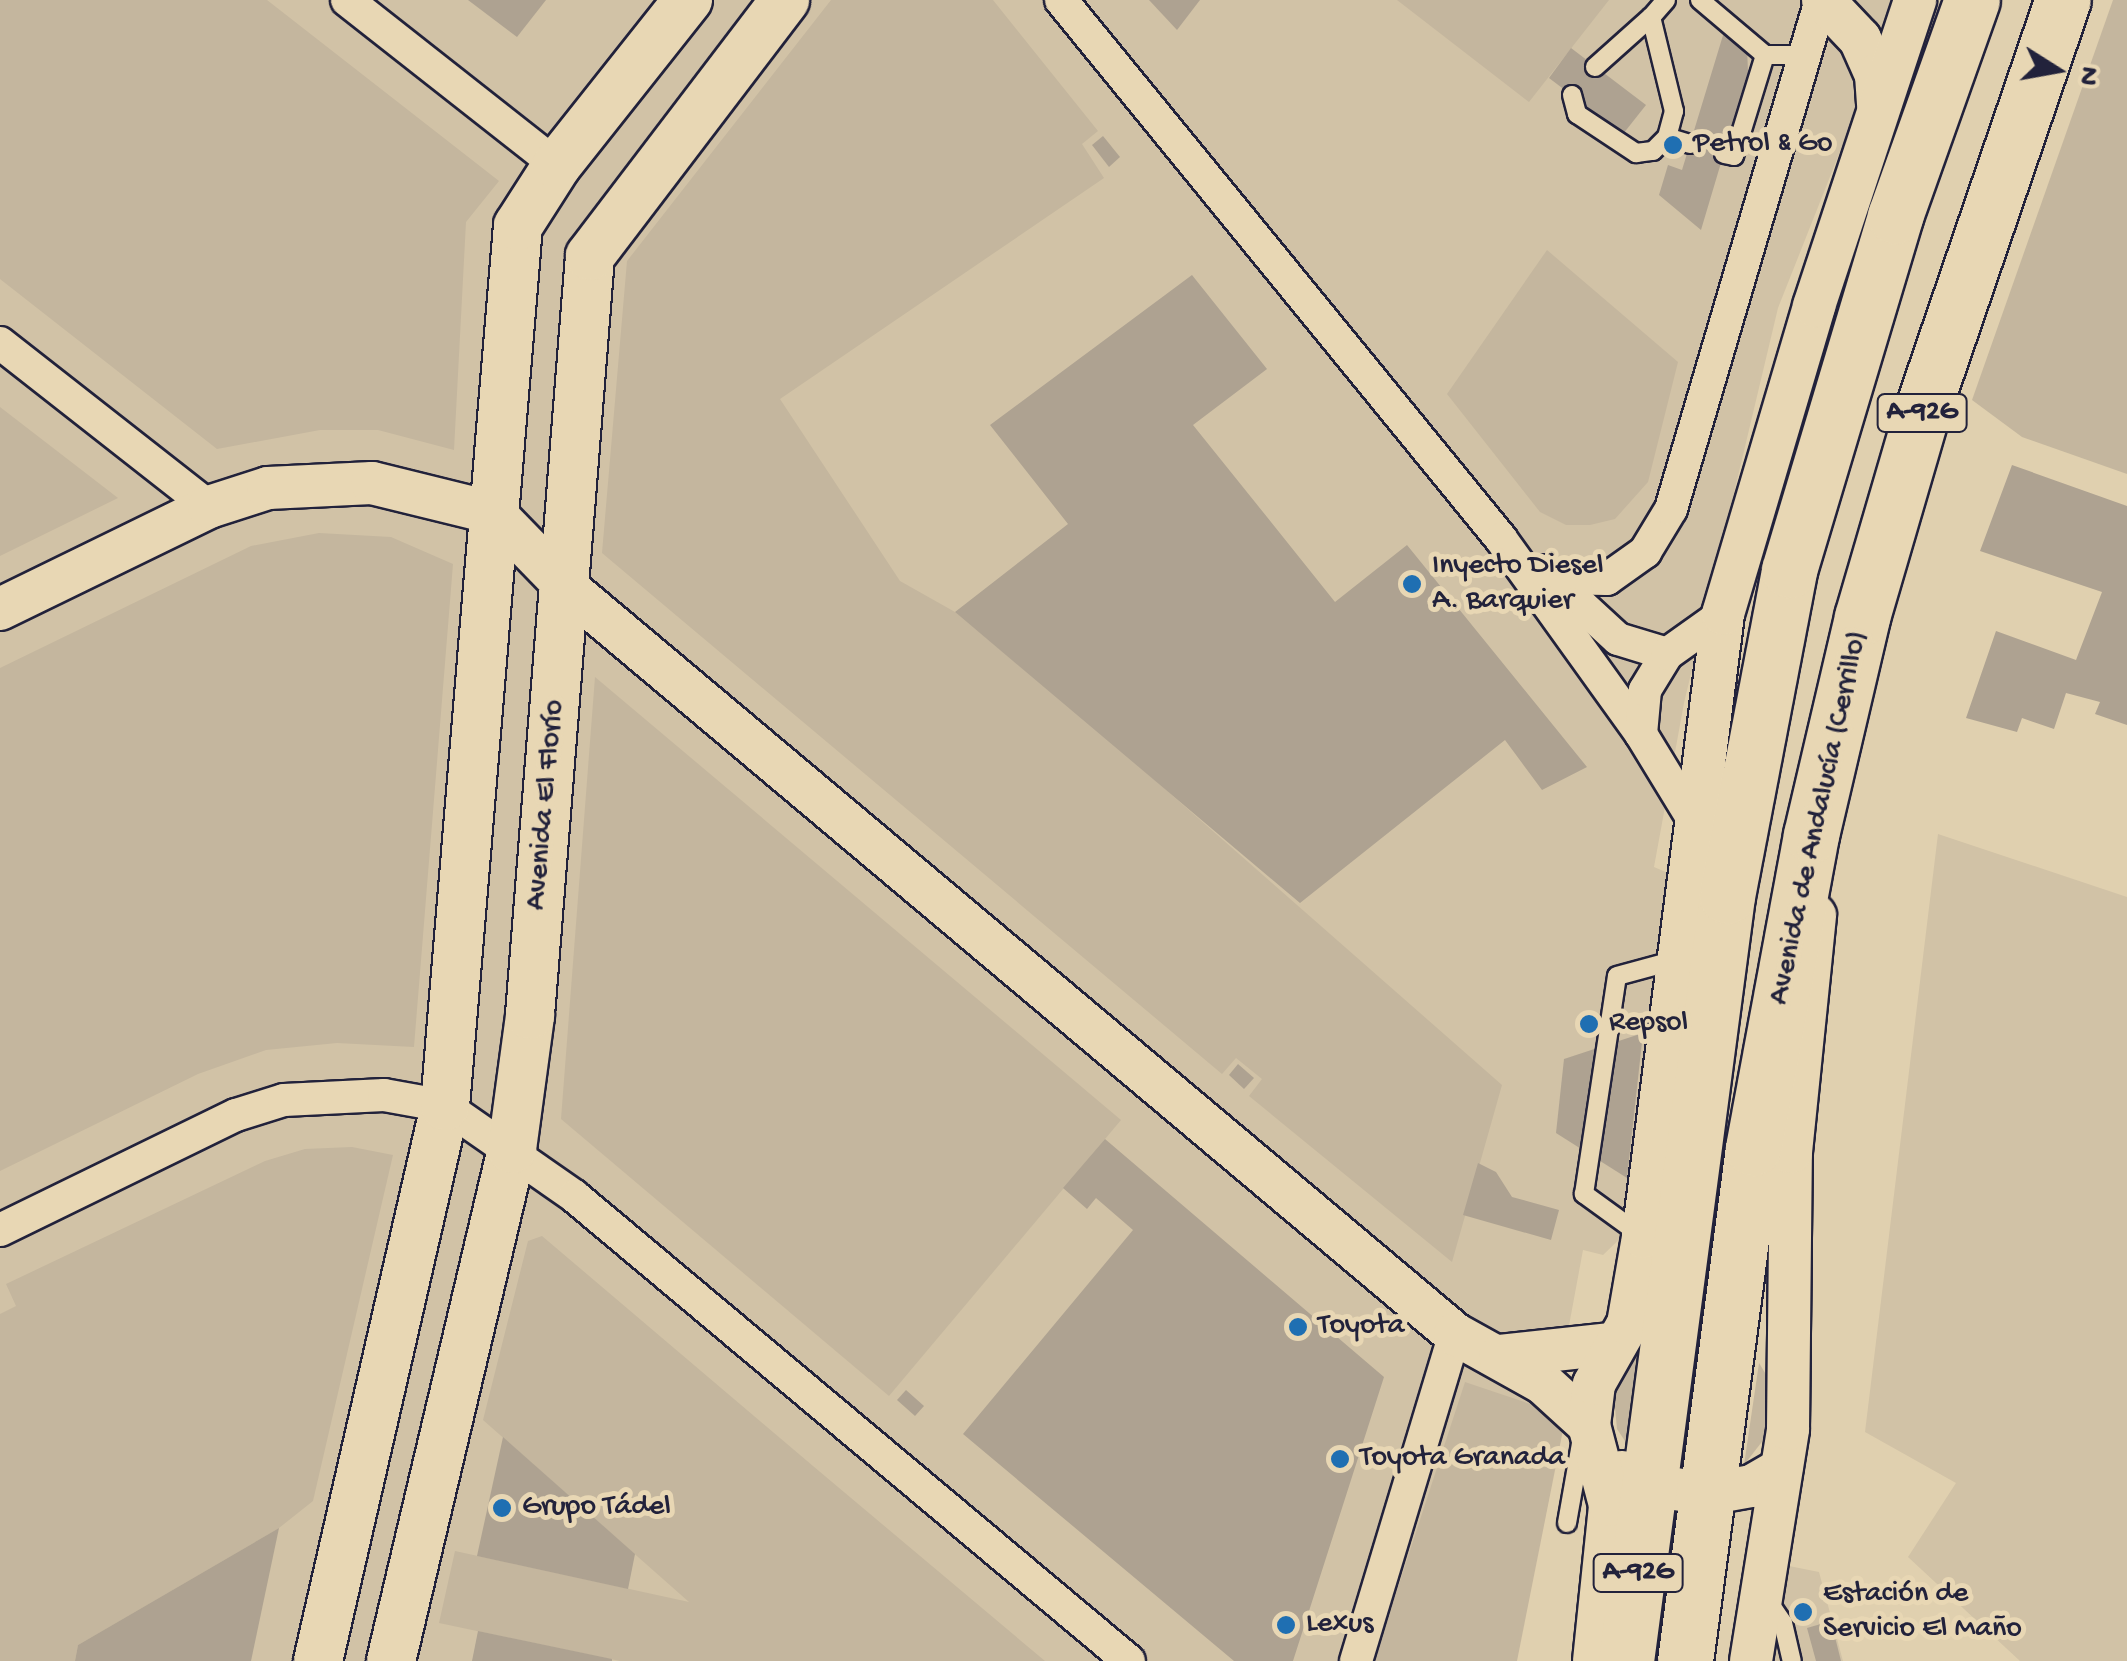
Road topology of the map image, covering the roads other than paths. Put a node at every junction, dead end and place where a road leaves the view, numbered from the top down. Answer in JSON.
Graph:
{"nodes":[{"id":1,"x":347,"y":0,"type":"edge"},
{"id":2,"x":688,"y":0,"type":"edge"},
{"id":3,"x":786,"y":0,"type":"edge"},
{"id":4,"x":1061,"y":0,"type":"edge"},
{"id":5,"x":1666,"y":0,"type":"edge"},
{"id":6,"x":1700,"y":0,"type":"edge"},
{"id":7,"x":1822,"y":0,"type":"edge"},
{"id":8,"x":1914,"y":0,"type":"edge"},
{"id":9,"x":1972,"y":0,"type":"edge"},
{"id":10,"x":2063,"y":0,"type":"edge"},
{"id":11,"x":1651,"y":18,"type":"junction"},
{"id":12,"x":1765,"y":54,"type":"junction"},
{"id":13,"x":1804,"y":55,"type":"junction"},
{"id":14,"x":1595,"y":67,"type":"dead end"},
{"id":15,"x":1572,"y":95,"type":"dead end"},
{"id":16,"x":1878,"y":110,"type":"junction"},
{"id":17,"x":1666,"y":137,"type":"junction"},
{"id":18,"x":1690,"y":144,"type":"dead end"},
{"id":19,"x":1724,"y":154,"type":"dead end"},
{"id":20,"x":558,"y":165,"type":"junction"},
{"id":21,"x":618,"y":212,"type":"junction"},
{"id":22,"x":1894,"y":216,"type":"junction"},
{"id":23,"x":1814,"y":306,"type":"junction"},
{"id":24,"x":0,"y":344,"type":"edge"},
{"id":25,"x":209,"y":507,"type":"junction"},
{"id":26,"x":494,"y":513,"type":"junction"},
{"id":27,"x":1500,"y":538,"type":"junction"},
{"id":28,"x":1553,"y":578,"type":"junction"},
{"id":29,"x":565,"y":586,"type":"junction"},
{"id":30,"x":0,"y":610,"type":"edge"},
{"id":31,"x":1722,"y":614,"type":"junction"},
{"id":32,"x":1666,"y":654,"type":"junction"},
{"id":33,"x":1641,"y":734,"type":"junction"},
{"id":34,"x":1699,"y":830,"type":"junction"},
{"id":35,"x":1811,"y":835,"type":"junction"},
{"id":36,"x":1670,"y":963,"type":"junction"},
{"id":37,"x":444,"y":1106,"type":"junction"},
{"id":38,"x":512,"y":1149,"type":"junction"},
{"id":39,"x":0,"y":1230,"type":"edge"},
{"id":40,"x":1633,"y":1230,"type":"junction"},
{"id":41,"x":1729,"y":1326,"type":"junction"},
{"id":42,"x":1637,"y":1328,"type":"junction"},
{"id":43,"x":1455,"y":1334,"type":"junction"},
{"id":44,"x":1500,"y":1356,"type":"junction"},
{"id":45,"x":1788,"y":1365,"type":"junction"},
{"id":46,"x":1594,"y":1444,"type":"junction"},
{"id":47,"x":1781,"y":1469,"type":"junction"},
{"id":48,"x":1650,"y":1485,"type":"junction"},
{"id":49,"x":1706,"y":1494,"type":"junction"},
{"id":50,"x":1567,"y":1523,"type":"dead end"},
{"id":51,"x":1763,"y":1593,"type":"junction"},
{"id":52,"x":1606,"y":1653,"type":"edge"},
{"id":53,"x":318,"y":1661,"type":"edge"},
{"id":54,"x":391,"y":1661,"type":"edge"},
{"id":55,"x":1129,"y":1661,"type":"edge"},
{"id":56,"x":1356,"y":1661,"type":"edge"},
{"id":57,"x":1685,"y":1661,"type":"edge"},
{"id":58,"x":1751,"y":1661,"type":"edge"},
{"id":59,"x":1792,"y":1661,"type":"edge"}],
"edges":[{"from":1,"to":20,"type":"street"},
{"from":2,"to":20,"type":"main road"},
{"from":3,"to":21,"type":"main road","name":"Avenida El Florío"},
{"from":4,"to":27,"type":"street"},
{"from":5,"to":11,"type":"lane"},
{"from":6,"to":12,"type":"lane"},
{"from":7,"to":13,"type":"street"},
{"from":7,"to":16,"type":"street"},
{"from":8,"to":16,"type":"street"},
{"from":9,"to":22,"type":"highway","number":"A-92G"},
{"from":10,"to":35,"type":"highway","name":"Avenida de Andalucía (Cerrillo)","number":"A-92G"},
{"from":11,"to":14,"type":"lane"},
{"from":11,"to":17,"type":"lane"},
{"from":12,"to":13,"type":"lane"},
{"from":12,"to":19,"type":"lane"},
{"from":13,"to":28,"type":"street"},
{"from":15,"to":17,"type":"lane"},
{"from":16,"to":23,"type":"street"},
{"from":17,"to":18,"type":"lane"},
{"from":20,"to":21,"type":"main road"},
{"from":20,"to":26,"type":"main road"},
{"from":21,"to":29,"type":"main road","name":"Avenida El Florío"},
{"from":22,"to":23,"type":"street"},
{"from":22,"to":42,"type":"highway","number":"A-92G"},
{"from":23,"to":31,"type":"street"},
{"from":24,"to":25,"type":"street"},
{"from":25,"to":26,"type":"street"},
{"from":25,"to":30,"type":"street"},
{"from":26,"to":29,"type":"street"},
{"from":26,"to":37,"type":"main road"},
{"from":27,"to":28,"type":"street"},
{"from":27,"to":33,"type":"street"},
{"from":28,"to":32,"type":"street"},
{"from":29,"to":38,"type":"main road","name":"Avenida El Florío"},
{"from":29,"to":43,"type":"street"},
{"from":31,"to":32,"type":"street"},
{"from":31,"to":34,"type":"street"},
{"from":32,"to":33,"type":"street"},
{"from":33,"to":34,"type":"street"},
{"from":34,"to":36,"type":"street"},
{"from":35,"to":41,"type":"highway","name":"Avenida de Andalucía (Cerrillo)","number":"A-92G"},
{"from":35,"to":45,"type":"street"},
{"from":36,"to":40,"type":"street"},
{"from":36,"to":40,"type":"lane"},
{"from":37,"to":38,"type":"street"},
{"from":37,"to":39,"type":"street"},
{"from":37,"to":53,"type":"main road"},
{"from":38,"to":54,"type":"main road","name":"Avenida El Florío"},
{"from":38,"to":55,"type":"street"},
{"from":40,"to":42,"type":"street"},
{"from":41,"to":42,"type":"street"},
{"from":41,"to":45,"type":"street"},
{"from":41,"to":49,"type":"highway","name":"Avenida de Andalucía (Cerrillo)","number":"A-92G"},
{"from":42,"to":44,"type":"street"},
{"from":42,"to":46,"type":"street"},
{"from":42,"to":48,"type":"highway","number":"A-92G"},
{"from":43,"to":44,"type":"street"},
{"from":43,"to":56,"type":"street"},
{"from":44,"to":46,"type":"street"},
{"from":45,"to":47,"type":"street"},
{"from":46,"to":48,"type":"street"},
{"from":46,"to":50,"type":"lane"},
{"from":46,"to":52,"type":"street"},
{"from":47,"to":49,"type":"street"},
{"from":47,"to":51,"type":"street"},
{"from":48,"to":49,"type":"street"},
{"from":48,"to":52,"type":"highway","number":"A-92G"},
{"from":49,"to":57,"type":"highway","name":"Avenida de Andalucía (Cerrillo)","number":"A-92G"},
{"from":51,"to":58,"type":"street"},
{"from":51,"to":59,"type":"lane"}]}
